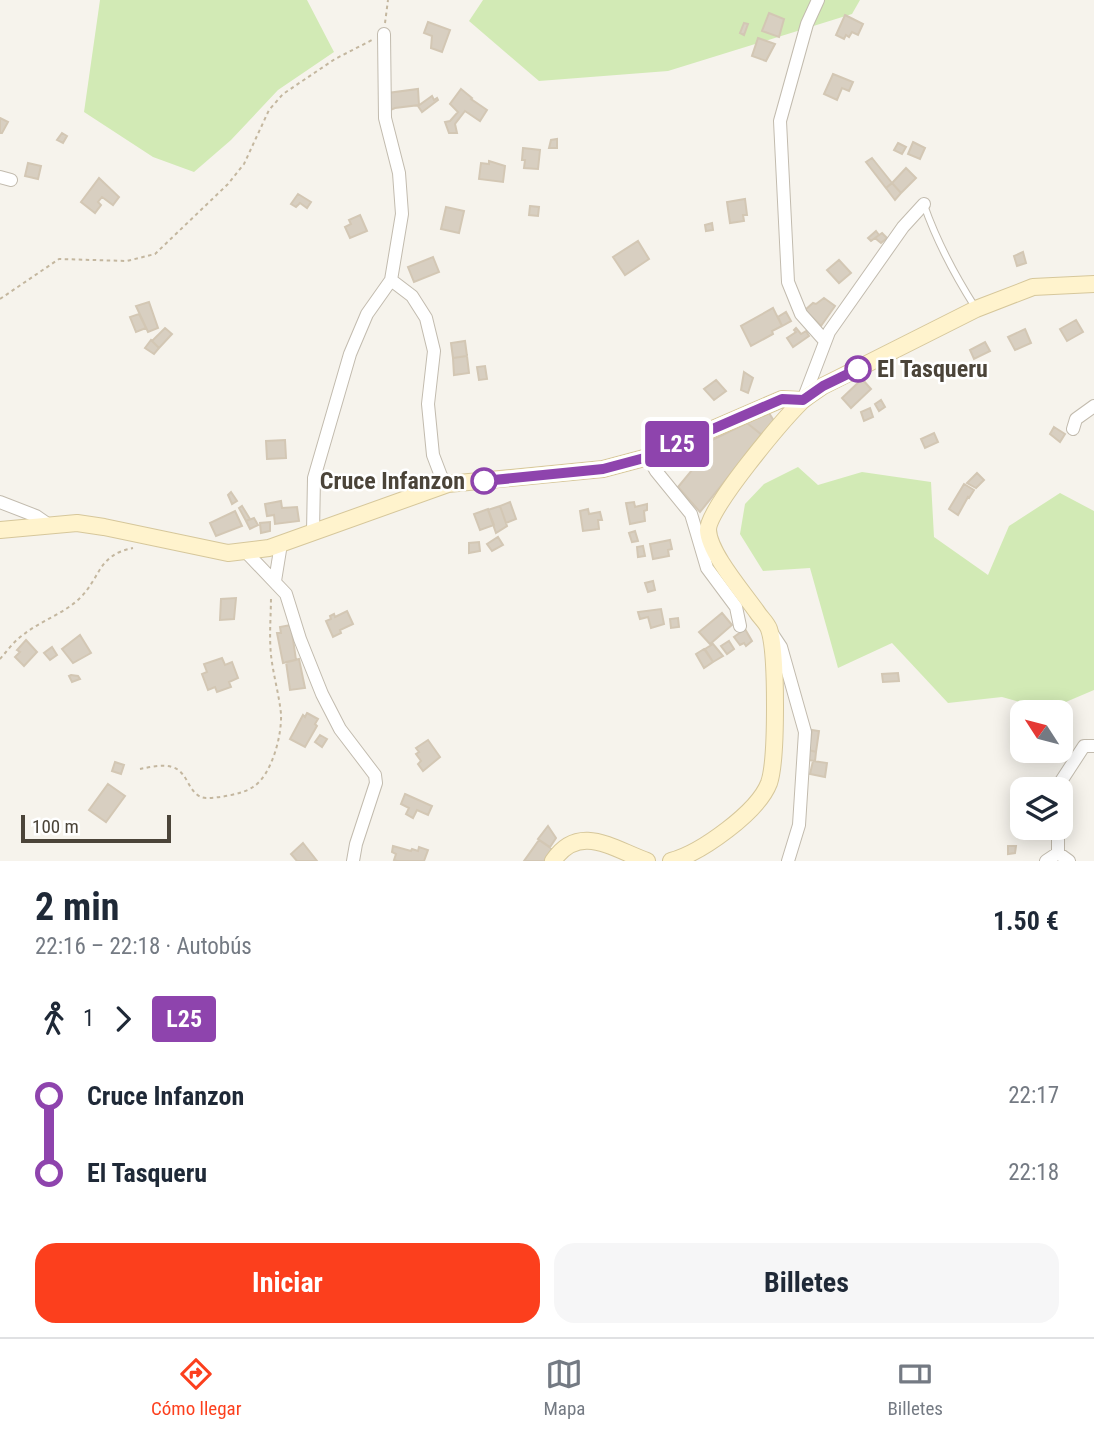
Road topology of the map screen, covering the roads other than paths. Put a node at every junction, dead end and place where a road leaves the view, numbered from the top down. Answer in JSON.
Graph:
{"nodes":[{"id":1,"x":818,"y":0,"type":"edge"},
{"id":2,"x":384,"y":34,"type":"road end"},
{"id":3,"x":924,"y":204,"type":"joint"},
{"id":4,"x":391,"y":280,"type":"junction"},
{"id":5,"x":1094,"y":284,"type":"edge"},
{"id":6,"x":976,"y":309,"type":"junction"},
{"id":7,"x":825,"y":341,"type":"junction"},
{"id":8,"x":803,"y":400,"type":"junction"},
{"id":9,"x":1094,"y":405,"type":"edge"},
{"id":10,"x":1073,"y":429,"type":"dead end"},
{"id":11,"x":648,"y":457,"type":"junction"},
{"id":12,"x":448,"y":484,"type":"junction"},
{"id":13,"x":0,"y":502,"type":"edge"},
{"id":14,"x":49,"y":525,"type":"junction"},
{"id":15,"x":0,"y":530,"type":"edge"},
{"id":16,"x":313,"y":532,"type":"junction"},
{"id":17,"x":703,"y":532,"type":"junction"},
{"id":18,"x":281,"y":544,"type":"junction"},
{"id":19,"x":246,"y":552,"type":"junction"},
{"id":20,"x":279,"y":561,"type":"junction"},
{"id":21,"x":261,"y":565,"type":"junction"},
{"id":22,"x":275,"y":581,"type":"junction"},
{"id":23,"x":740,"y":626,"type":"dead end"},
{"id":24,"x":769,"y":629,"type":"junction"},
{"id":25,"x":1094,"y":746,"type":"edge"},
{"id":26,"x":1064,"y":777,"type":"edge"},
{"id":27,"x":1058,"y":840,"type":"edge"},
{"id":28,"x":1058,"y":853,"type":"junction"},
{"id":29,"x":353,"y":861,"type":"edge"},
{"id":30,"x":553,"y":861,"type":"edge"},
{"id":31,"x":647,"y":861,"type":"edge"},
{"id":32,"x":671,"y":861,"type":"edge"},
{"id":33,"x":788,"y":861,"type":"edge"},
{"id":34,"x":1046,"y":861,"type":"edge"},
{"id":35,"x":1069,"y":861,"type":"edge"}],
"edges":[{"from":1,"to":7,"type":"street"},
{"from":2,"to":4,"type":"street"},
{"from":3,"to":6,"type":"lane"},
{"from":3,"to":7,"type":"street"},
{"from":4,"to":12,"type":"street"},
{"from":4,"to":16,"type":"street"},
{"from":5,"to":6,"type":"street"},
{"from":6,"to":8,"type":"street"},
{"from":7,"to":8,"type":"street"},
{"from":8,"to":11,"type":"street"},
{"from":8,"to":17,"type":"street"},
{"from":9,"to":10,"type":"street"},
{"from":11,"to":12,"type":"street"},
{"from":11,"to":17,"type":"street"},
{"from":12,"to":16,"type":"street"},
{"from":13,"to":14,"type":"street"},
{"from":14,"to":15,"type":"street"},
{"from":14,"to":19,"type":"street"},
{"from":16,"to":18,"type":"street"},
{"from":17,"to":23,"type":"street"},
{"from":17,"to":24,"type":"street"},
{"from":18,"to":19,"type":"street"},
{"from":18,"to":20,"type":"street"},
{"from":19,"to":21,"type":"street"},
{"from":20,"to":21,"type":"street"},
{"from":20,"to":22,"type":"street"},
{"from":21,"to":22,"type":"street"},
{"from":22,"to":29,"type":"street"},
{"from":24,"to":32,"type":"street"},
{"from":24,"to":33,"type":"street"},
{"from":25,"to":26,"type":"street"},
{"from":27,"to":28,"type":"street"},
{"from":28,"to":34,"type":"street"},
{"from":28,"to":35,"type":"street"},
{"from":30,"to":31,"type":"street"}]}
